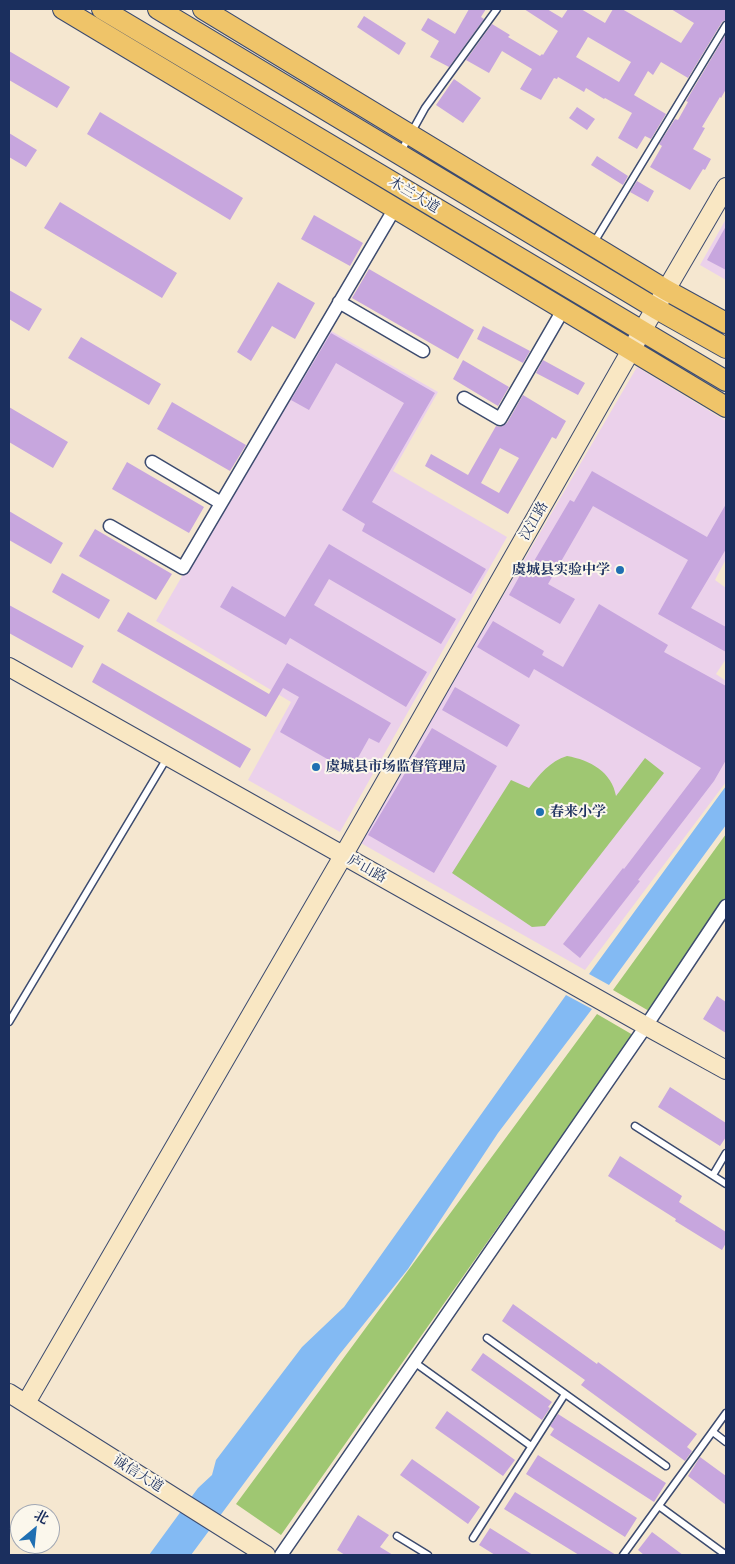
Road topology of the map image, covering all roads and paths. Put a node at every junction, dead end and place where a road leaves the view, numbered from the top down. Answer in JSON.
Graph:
{"nodes":[{"id":1,"x":62,"y":9,"type":"edge"},
{"id":2,"x":102,"y":9,"type":"edge"},
{"id":3,"x":158,"y":9,"type":"edge"},
{"id":4,"x":203,"y":9,"type":"edge"},
{"id":5,"x":498,"y":9,"type":"edge"},
{"id":6,"x":726,"y":25,"type":"edge"},
{"id":7,"x":411,"y":135,"type":"junction"},
{"id":8,"x":400,"y":154,"type":"junction"},
{"id":9,"x":726,"y":187,"type":"edge"},
{"id":10,"x":395,"y":208,"type":"junction"},
{"id":11,"x":592,"y":245,"type":"junction"},
{"id":12,"x":666,"y":290,"type":"junction"},
{"id":13,"x":340,"y":302,"type":"junction"},
{"id":14,"x":655,"y":308,"type":"junction"},
{"id":15,"x":563,"y":310,"type":"junction"},
{"id":16,"x":726,"y":323,"type":"edge"},
{"id":17,"x":642,"y":331,"type":"junction"},
{"id":18,"x":726,"y":348,"type":"edge"},
{"id":19,"x":631,"y":350,"type":"junction"},
{"id":20,"x":424,"y":351,"type":"dead end"},
{"id":21,"x":726,"y":381,"type":"edge"},
{"id":22,"x":464,"y":398,"type":"dead end"},
{"id":23,"x":726,"y":407,"type":"edge"},
{"id":24,"x":152,"y":462,"type":"dead end"},
{"id":25,"x":221,"y":503,"type":"junction"},
{"id":26,"x":110,"y":526,"type":"dead end"},
{"id":27,"x":9,"y":667,"type":"edge"},
{"id":28,"x":168,"y":757,"type":"junction"},
{"id":29,"x":343,"y":856,"type":"junction"},
{"id":30,"x":726,"y":906,"type":"edge"},
{"id":31,"x":9,"y":1022,"type":"edge"},
{"id":32,"x":646,"y":1026,"type":"junction"},
{"id":33,"x":726,"y":1070,"type":"edge"},
{"id":34,"x":635,"y":1126,"type":"dead end"},
{"id":35,"x":726,"y":1153,"type":"edge"},
{"id":36,"x":713,"y":1175,"type":"junction"},
{"id":37,"x":726,"y":1184,"type":"edge"},
{"id":38,"x":487,"y":1338,"type":"dead end"},
{"id":39,"x":414,"y":1362,"type":"junction"},
{"id":40,"x":9,"y":1393,"type":"edge"},
{"id":41,"x":565,"y":1394,"type":"junction"},
{"id":42,"x":26,"y":1404,"type":"junction"},
{"id":43,"x":726,"y":1413,"type":"edge"},
{"id":44,"x":713,"y":1432,"type":"junction"},
{"id":45,"x":726,"y":1442,"type":"edge"},
{"id":46,"x":531,"y":1446,"type":"junction"},
{"id":47,"x":666,"y":1466,"type":"dead end"},
{"id":48,"x":659,"y":1506,"type":"junction"},
{"id":49,"x":397,"y":1536,"type":"dead end"},
{"id":50,"x":473,"y":1538,"type":"dead end"},
{"id":51,"x":266,"y":1555,"type":"edge"},
{"id":52,"x":281,"y":1555,"type":"edge"},
{"id":53,"x":428,"y":1555,"type":"edge"},
{"id":54,"x":623,"y":1555,"type":"edge"},
{"id":55,"x":726,"y":1555,"type":"edge"}],
"edges":[{"from":1,"to":10,"type":"main road"},
{"from":2,"to":17,"type":"main road","name":"木兰大道"},
{"from":3,"to":8,"type":"main road","name":"木兰大道"},
{"from":4,"to":7,"type":"main road"},
{"from":5,"to":7,"type":"lane"},
{"from":6,"to":11,"type":"lane"},
{"from":7,"to":8,"type":"lane"},
{"from":7,"to":11,"type":"main road"},
{"from":8,"to":14,"type":"main road","name":"木兰大道"},
{"from":9,"to":12,"type":"street","name":"汉江路"},
{"from":10,"to":13,"type":"street"},
{"from":10,"to":15,"type":"main road"},
{"from":11,"to":12,"type":"main road"},
{"from":12,"to":14,"type":"street","name":"汉江路"},
{"from":12,"to":16,"type":"main road"},
{"from":13,"to":20,"type":"street"},
{"from":13,"to":25,"type":"street"},
{"from":14,"to":17,"type":"street","name":"汉江路"},
{"from":14,"to":18,"type":"main road","name":"木兰大道"},
{"from":15,"to":19,"type":"main road"},
{"from":15,"to":22,"type":"street"},
{"from":17,"to":19,"type":"street","name":"汉江路"},
{"from":17,"to":21,"type":"main road","name":"木兰大道"},
{"from":19,"to":23,"type":"main road"},
{"from":19,"to":29,"type":"street","name":"汉江路"},
{"from":24,"to":25,"type":"street"},
{"from":25,"to":26,"type":"street"},
{"from":27,"to":28,"type":"street","name":"庐山路"},
{"from":28,"to":29,"type":"street","name":"庐山路"},
{"from":28,"to":31,"type":"lane"},
{"from":29,"to":32,"type":"street","name":"庐山路"},
{"from":29,"to":42,"type":"street","name":"汉江路"},
{"from":30,"to":32,"type":"street"},
{"from":32,"to":33,"type":"street","name":"庐山路"},
{"from":32,"to":39,"type":"street"},
{"from":34,"to":36,"type":"lane"},
{"from":35,"to":36,"type":"lane"},
{"from":36,"to":37,"type":"lane"},
{"from":38,"to":41,"type":"lane"},
{"from":39,"to":46,"type":"lane"},
{"from":39,"to":52,"type":"street"},
{"from":40,"to":42,"type":"street","name":"诚信大道"},
{"from":41,"to":46,"type":"lane"},
{"from":41,"to":47,"type":"lane"},
{"from":42,"to":51,"type":"street","name":"诚信大道"},
{"from":43,"to":44,"type":"lane"},
{"from":44,"to":45,"type":"lane"},
{"from":44,"to":48,"type":"lane"},
{"from":46,"to":50,"type":"lane"},
{"from":48,"to":54,"type":"lane"},
{"from":48,"to":55,"type":"lane"},
{"from":49,"to":53,"type":"lane"}]}
